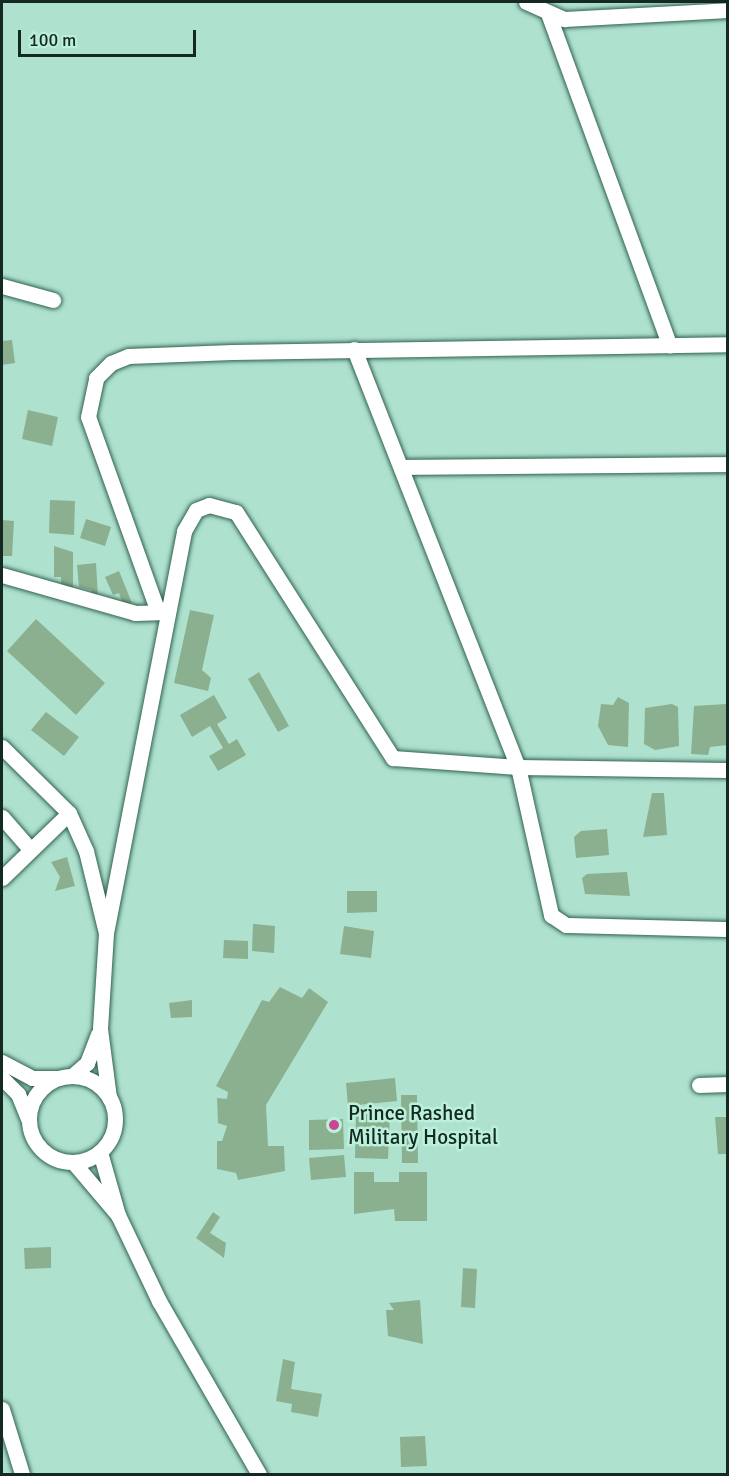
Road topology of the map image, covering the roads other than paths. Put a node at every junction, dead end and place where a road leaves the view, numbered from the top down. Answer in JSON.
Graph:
{"nodes":[{"id":1,"x":526,"y":2,"type":"edge"},
{"id":2,"x":728,"y":10,"type":"edge"},
{"id":3,"x":549,"y":16,"type":"junction"},
{"id":4,"x":2,"y":286,"type":"edge"},
{"id":5,"x":53,"y":300,"type":"dead end"},
{"id":6,"x":728,"y":345,"type":"edge"},
{"id":7,"x":670,"y":346,"type":"junction"},
{"id":8,"x":354,"y":350,"type":"junction"},
{"id":9,"x":728,"y":464,"type":"edge"},
{"id":10,"x":401,"y":467,"type":"junction"},
{"id":11,"x":2,"y":575,"type":"edge"},
{"id":12,"x":163,"y":612,"type":"junction"},
{"id":13,"x":2,"y":747,"type":"edge"},
{"id":14,"x":519,"y":767,"type":"junction"},
{"id":15,"x":728,"y":770,"type":"edge"},
{"id":16,"x":69,"y":813,"type":"junction"},
{"id":17,"x":2,"y":817,"type":"edge"},
{"id":18,"x":29,"y":848,"type":"junction"},
{"id":19,"x":2,"y":878,"type":"edge"},
{"id":20,"x":728,"y":929,"type":"edge"},
{"id":21,"x":106,"y":933,"type":"junction"},
{"id":22,"x":100,"y":1029,"type":"junction"},
{"id":23,"x":2,"y":1062,"type":"edge"},
{"id":24,"x":66,"y":1077,"type":"junction"},
{"id":25,"x":2,"y":1078,"type":"edge"},
{"id":26,"x":728,"y":1084,"type":"edge"},
{"id":27,"x":699,"y":1085,"type":"dead end"},
{"id":28,"x":109,"y":1097,"type":"junction"},
{"id":29,"x":28,"y":1119,"type":"junction"},
{"id":30,"x":100,"y":1152,"type":"junction"},
{"id":31,"x":73,"y":1162,"type":"junction"},
{"id":32,"x":118,"y":1215,"type":"junction"},
{"id":33,"x":2,"y":1410,"type":"edge"},
{"id":34,"x":22,"y":1474,"type":"edge"},
{"id":35,"x":259,"y":1474,"type":"edge"}],
"edges":[{"from":1,"to":3,"type":"street"},
{"from":2,"to":3,"type":"street"},
{"from":3,"to":7,"type":"street"},
{"from":4,"to":5,"type":"street"},
{"from":6,"to":7,"type":"street"},
{"from":7,"to":8,"type":"street"},
{"from":8,"to":10,"type":"street"},
{"from":8,"to":12,"type":"street"},
{"from":9,"to":10,"type":"street"},
{"from":10,"to":14,"type":"street"},
{"from":11,"to":12,"type":"street"},
{"from":12,"to":14,"type":"street"},
{"from":12,"to":21,"type":"street"},
{"from":13,"to":16,"type":"street"},
{"from":14,"to":15,"type":"street"},
{"from":14,"to":20,"type":"street"},
{"from":16,"to":18,"type":"street"},
{"from":16,"to":21,"type":"street"},
{"from":17,"to":18,"type":"street"},
{"from":18,"to":19,"type":"street"},
{"from":21,"to":22,"type":"street"},
{"from":22,"to":24,"type":"street"},
{"from":22,"to":28,"type":"street"},
{"from":23,"to":24,"type":"street"},
{"from":24,"to":28,"type":"street"},
{"from":24,"to":29,"type":"street"},
{"from":25,"to":29,"type":"street"},
{"from":26,"to":27,"type":"street"},
{"from":28,"to":30,"type":"street"},
{"from":29,"to":31,"type":"street"},
{"from":30,"to":31,"type":"street"},
{"from":30,"to":32,"type":"street"},
{"from":31,"to":32,"type":"street"},
{"from":32,"to":35,"type":"street"},
{"from":33,"to":34,"type":"street"}]}
